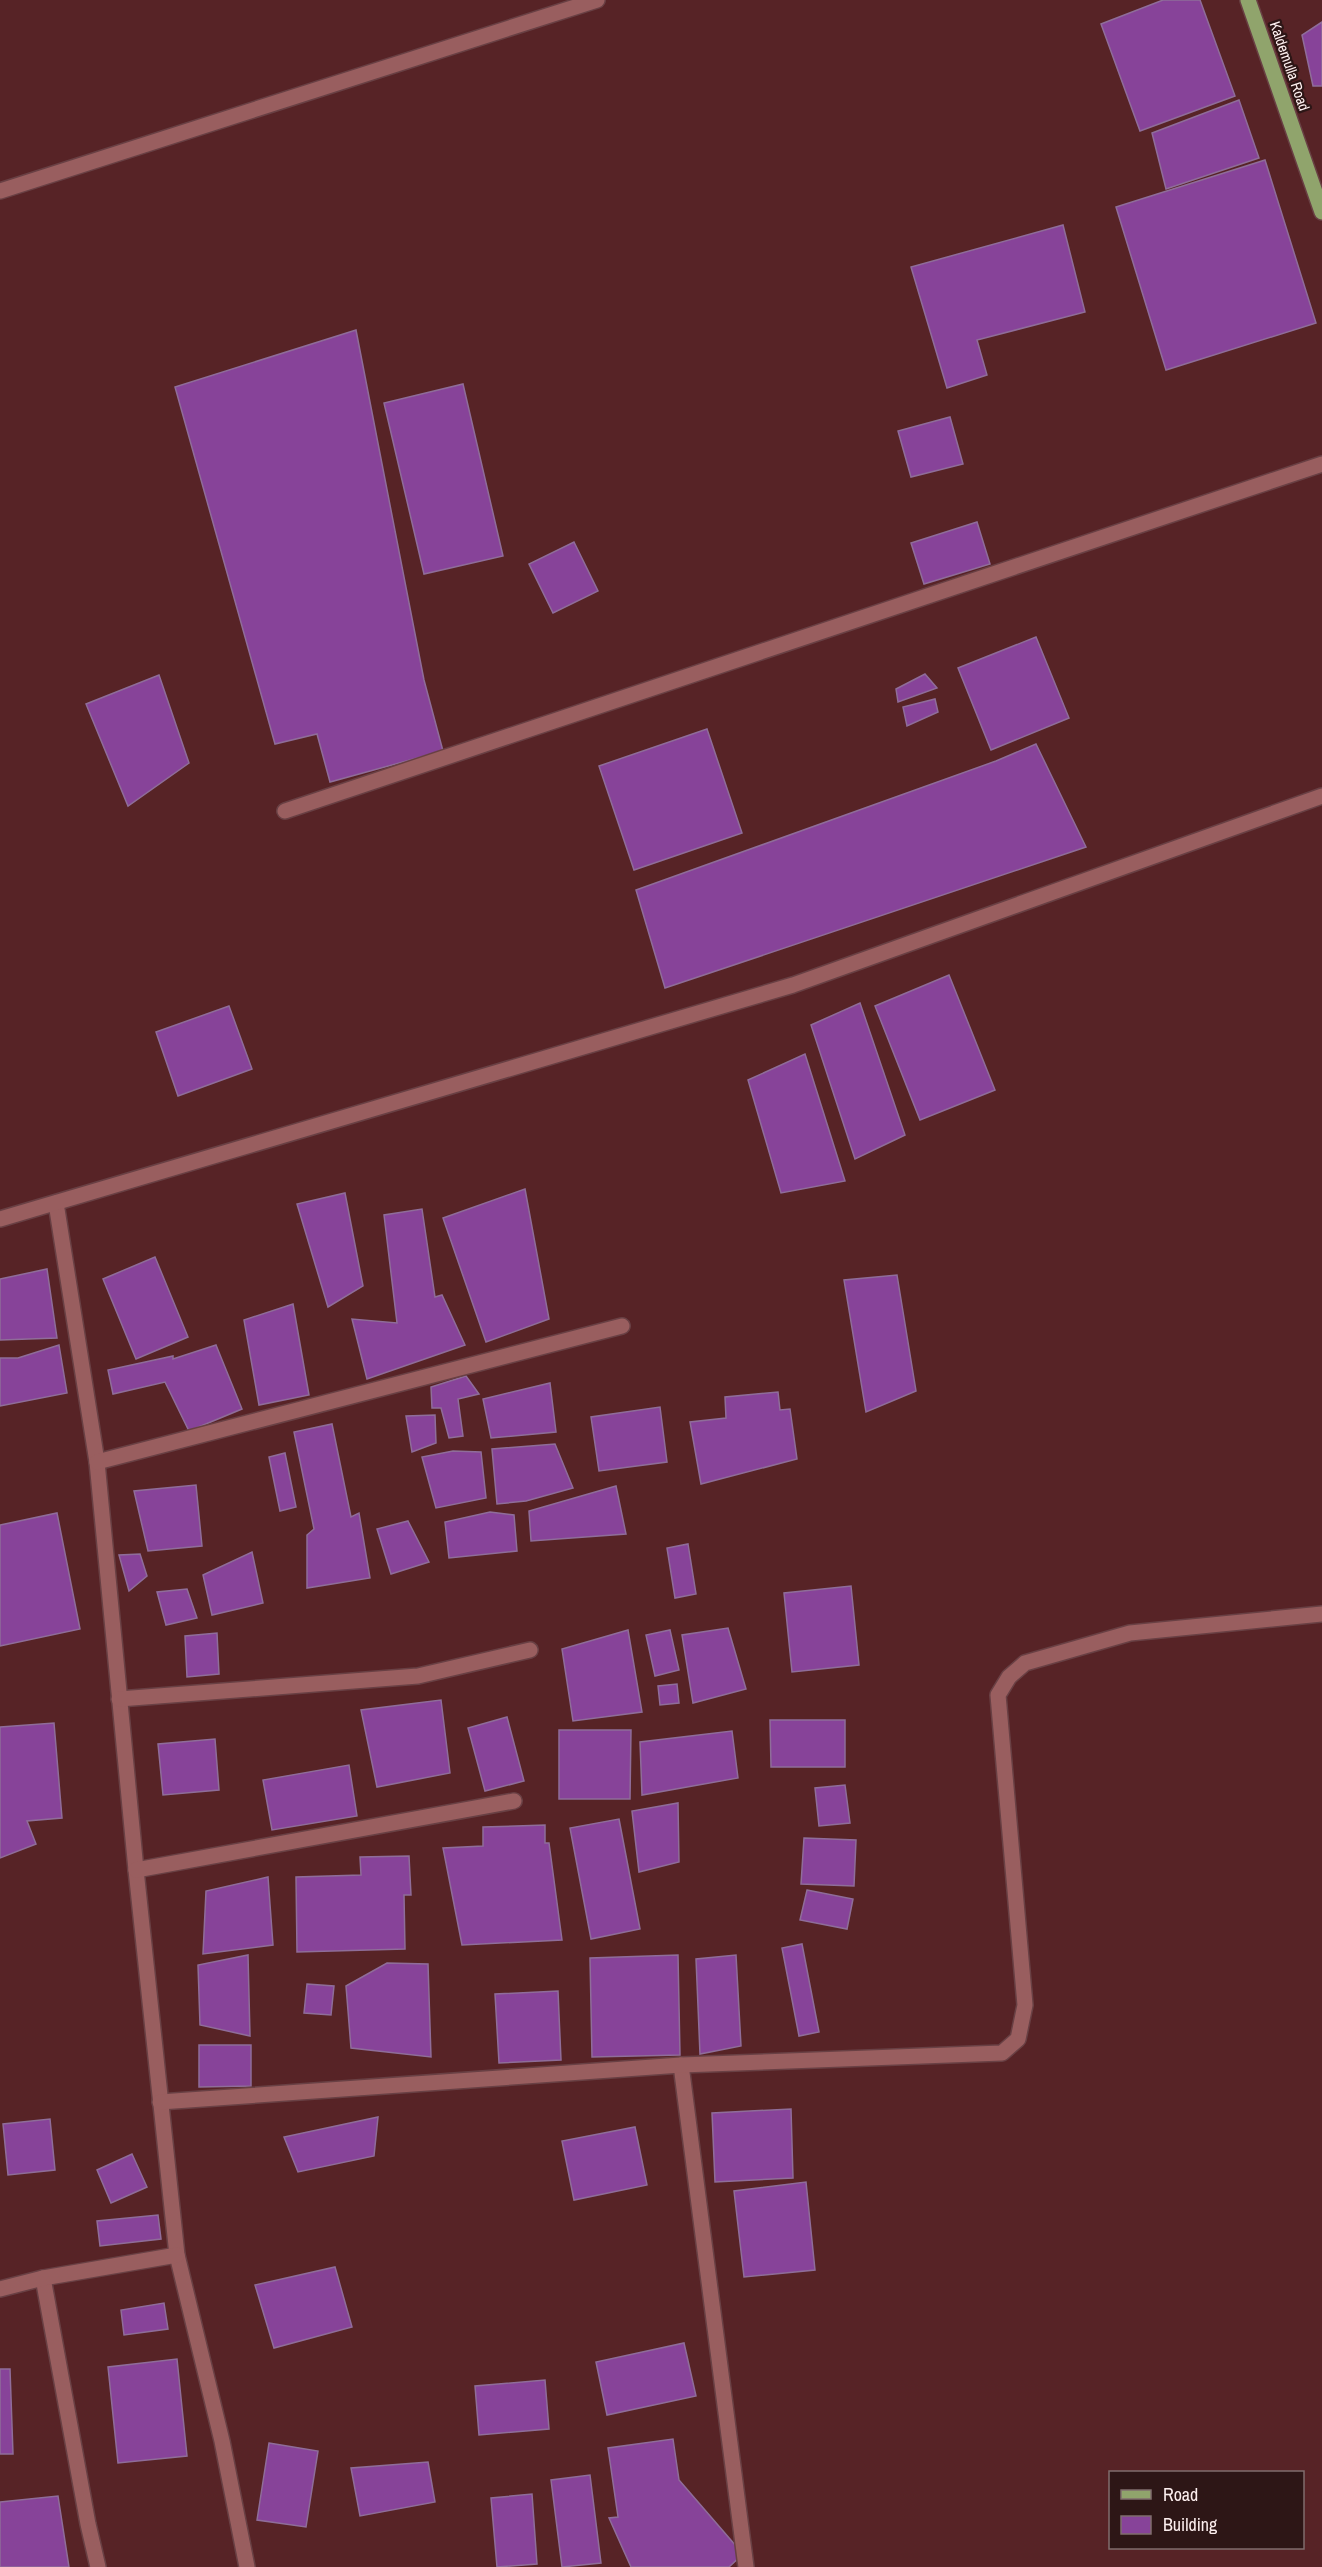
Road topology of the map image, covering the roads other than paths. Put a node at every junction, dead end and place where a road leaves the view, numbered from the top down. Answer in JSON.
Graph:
{"nodes":[{"id":1,"x":597,"y":0,"type":"edge"},
{"id":2,"x":1248,"y":0,"type":"edge"},
{"id":3,"x":0,"y":191,"type":"edge"},
{"id":4,"x":1322,"y":212,"type":"edge"},
{"id":5,"x":1322,"y":464,"type":"edge"},
{"id":6,"x":1322,"y":796,"type":"edge"},
{"id":7,"x":285,"y":812,"type":"dead end"},
{"id":8,"x":56,"y":1203,"type":"junction"},
{"id":9,"x":0,"y":1220,"type":"edge"},
{"id":10,"x":622,"y":1326,"type":"dead end"},
{"id":11,"x":97,"y":1462,"type":"junction"},
{"id":12,"x":1322,"y":1614,"type":"edge"},
{"id":13,"x":530,"y":1650,"type":"dead end"},
{"id":14,"x":119,"y":1699,"type":"junction"},
{"id":15,"x":514,"y":1801,"type":"dead end"},
{"id":16,"x":136,"y":1870,"type":"junction"},
{"id":17,"x":681,"y":2065,"type":"junction"},
{"id":18,"x":160,"y":2102,"type":"junction"},
{"id":19,"x":177,"y":2255,"type":"junction"},
{"id":20,"x":43,"y":2278,"type":"junction"},
{"id":21,"x":0,"y":2289,"type":"edge"},
{"id":22,"x":98,"y":2567,"type":"edge"},
{"id":23,"x":247,"y":2567,"type":"edge"},
{"id":24,"x":746,"y":2567,"type":"edge"}],
"edges":[{"from":1,"to":3,"type":"street"},
{"from":2,"to":4,"type":"main road","name":"Kaldemulla Road"},
{"from":5,"to":7,"type":"street"},
{"from":6,"to":8,"type":"street"},
{"from":8,"to":9,"type":"street"},
{"from":8,"to":11,"type":"street"},
{"from":10,"to":11,"type":"street"},
{"from":11,"to":14,"type":"street"},
{"from":12,"to":17,"type":"street"},
{"from":13,"to":14,"type":"street"},
{"from":14,"to":16,"type":"street"},
{"from":15,"to":16,"type":"street"},
{"from":16,"to":18,"type":"street"},
{"from":17,"to":18,"type":"street"},
{"from":17,"to":24,"type":"street"},
{"from":18,"to":19,"type":"street"},
{"from":19,"to":20,"type":"street"},
{"from":19,"to":23,"type":"street"},
{"from":20,"to":21,"type":"street"},
{"from":20,"to":22,"type":"street"}]}
